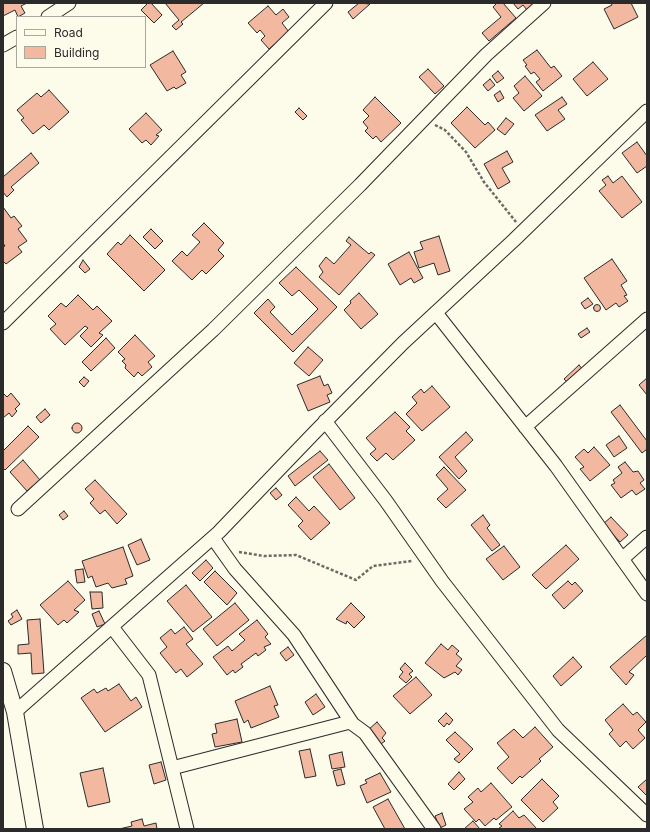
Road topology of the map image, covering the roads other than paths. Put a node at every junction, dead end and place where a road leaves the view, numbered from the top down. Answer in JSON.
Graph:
{"nodes":[{"id":1,"x":69,"y":3,"type":"edge"},
{"id":2,"x":326,"y":3,"type":"edge"},
{"id":3,"x":544,"y":3,"type":"edge"},
{"id":4,"x":50,"y":16,"type":"edge"},
{"id":5,"x":16,"y":37,"type":"edge"},
{"id":6,"x":3,"y":46,"type":"edge"},
{"id":7,"x":647,"y":111,"type":"edge"},
{"id":8,"x":436,"y":313,"type":"junction"},
{"id":9,"x":647,"y":318,"type":"edge"},
{"id":10,"x":3,"y":323,"type":"edge"},
{"id":11,"x":325,"y":421,"type":"junction"},
{"id":12,"x":525,"y":427,"type":"junction"},
{"id":13,"x":18,"y":509,"type":"dead end"},
{"id":14,"x":647,"y":537,"type":"edge"},
{"id":15,"x":212,"y":538,"type":"junction"},
{"id":16,"x":622,"y":559,"type":"junction"},
{"id":17,"x":647,"y":594,"type":"edge"},
{"id":18,"x":112,"y":627,"type":"junction"},
{"id":19,"x":3,"y":671,"type":"edge"},
{"id":20,"x":15,"y":712,"type":"junction"},
{"id":21,"x":352,"y":723,"type":"junction"},
{"id":22,"x":172,"y":768,"type":"junction"},
{"id":23,"x":647,"y":815,"type":"edge"},
{"id":24,"x":36,"y":829,"type":"edge"},
{"id":25,"x":187,"y":829,"type":"edge"},
{"id":26,"x":434,"y":829,"type":"edge"}],
"edges":[{"from":1,"to":4,"type":"street"},
{"from":2,"to":10,"type":"street"},
{"from":3,"to":13,"type":"street"},
{"from":5,"to":6,"type":"street"},
{"from":7,"to":8,"type":"street"},
{"from":8,"to":11,"type":"street"},
{"from":8,"to":12,"type":"street"},
{"from":9,"to":12,"type":"street"},
{"from":11,"to":15,"type":"street"},
{"from":11,"to":23,"type":"street"},
{"from":12,"to":16,"type":"street"},
{"from":14,"to":16,"type":"street"},
{"from":15,"to":18,"type":"street"},
{"from":15,"to":21,"type":"street"},
{"from":16,"to":17,"type":"street"},
{"from":18,"to":20,"type":"street"},
{"from":18,"to":22,"type":"street"},
{"from":19,"to":20,"type":"street"},
{"from":20,"to":24,"type":"street"},
{"from":21,"to":22,"type":"street"},
{"from":21,"to":26,"type":"street"},
{"from":22,"to":25,"type":"street"}]}
